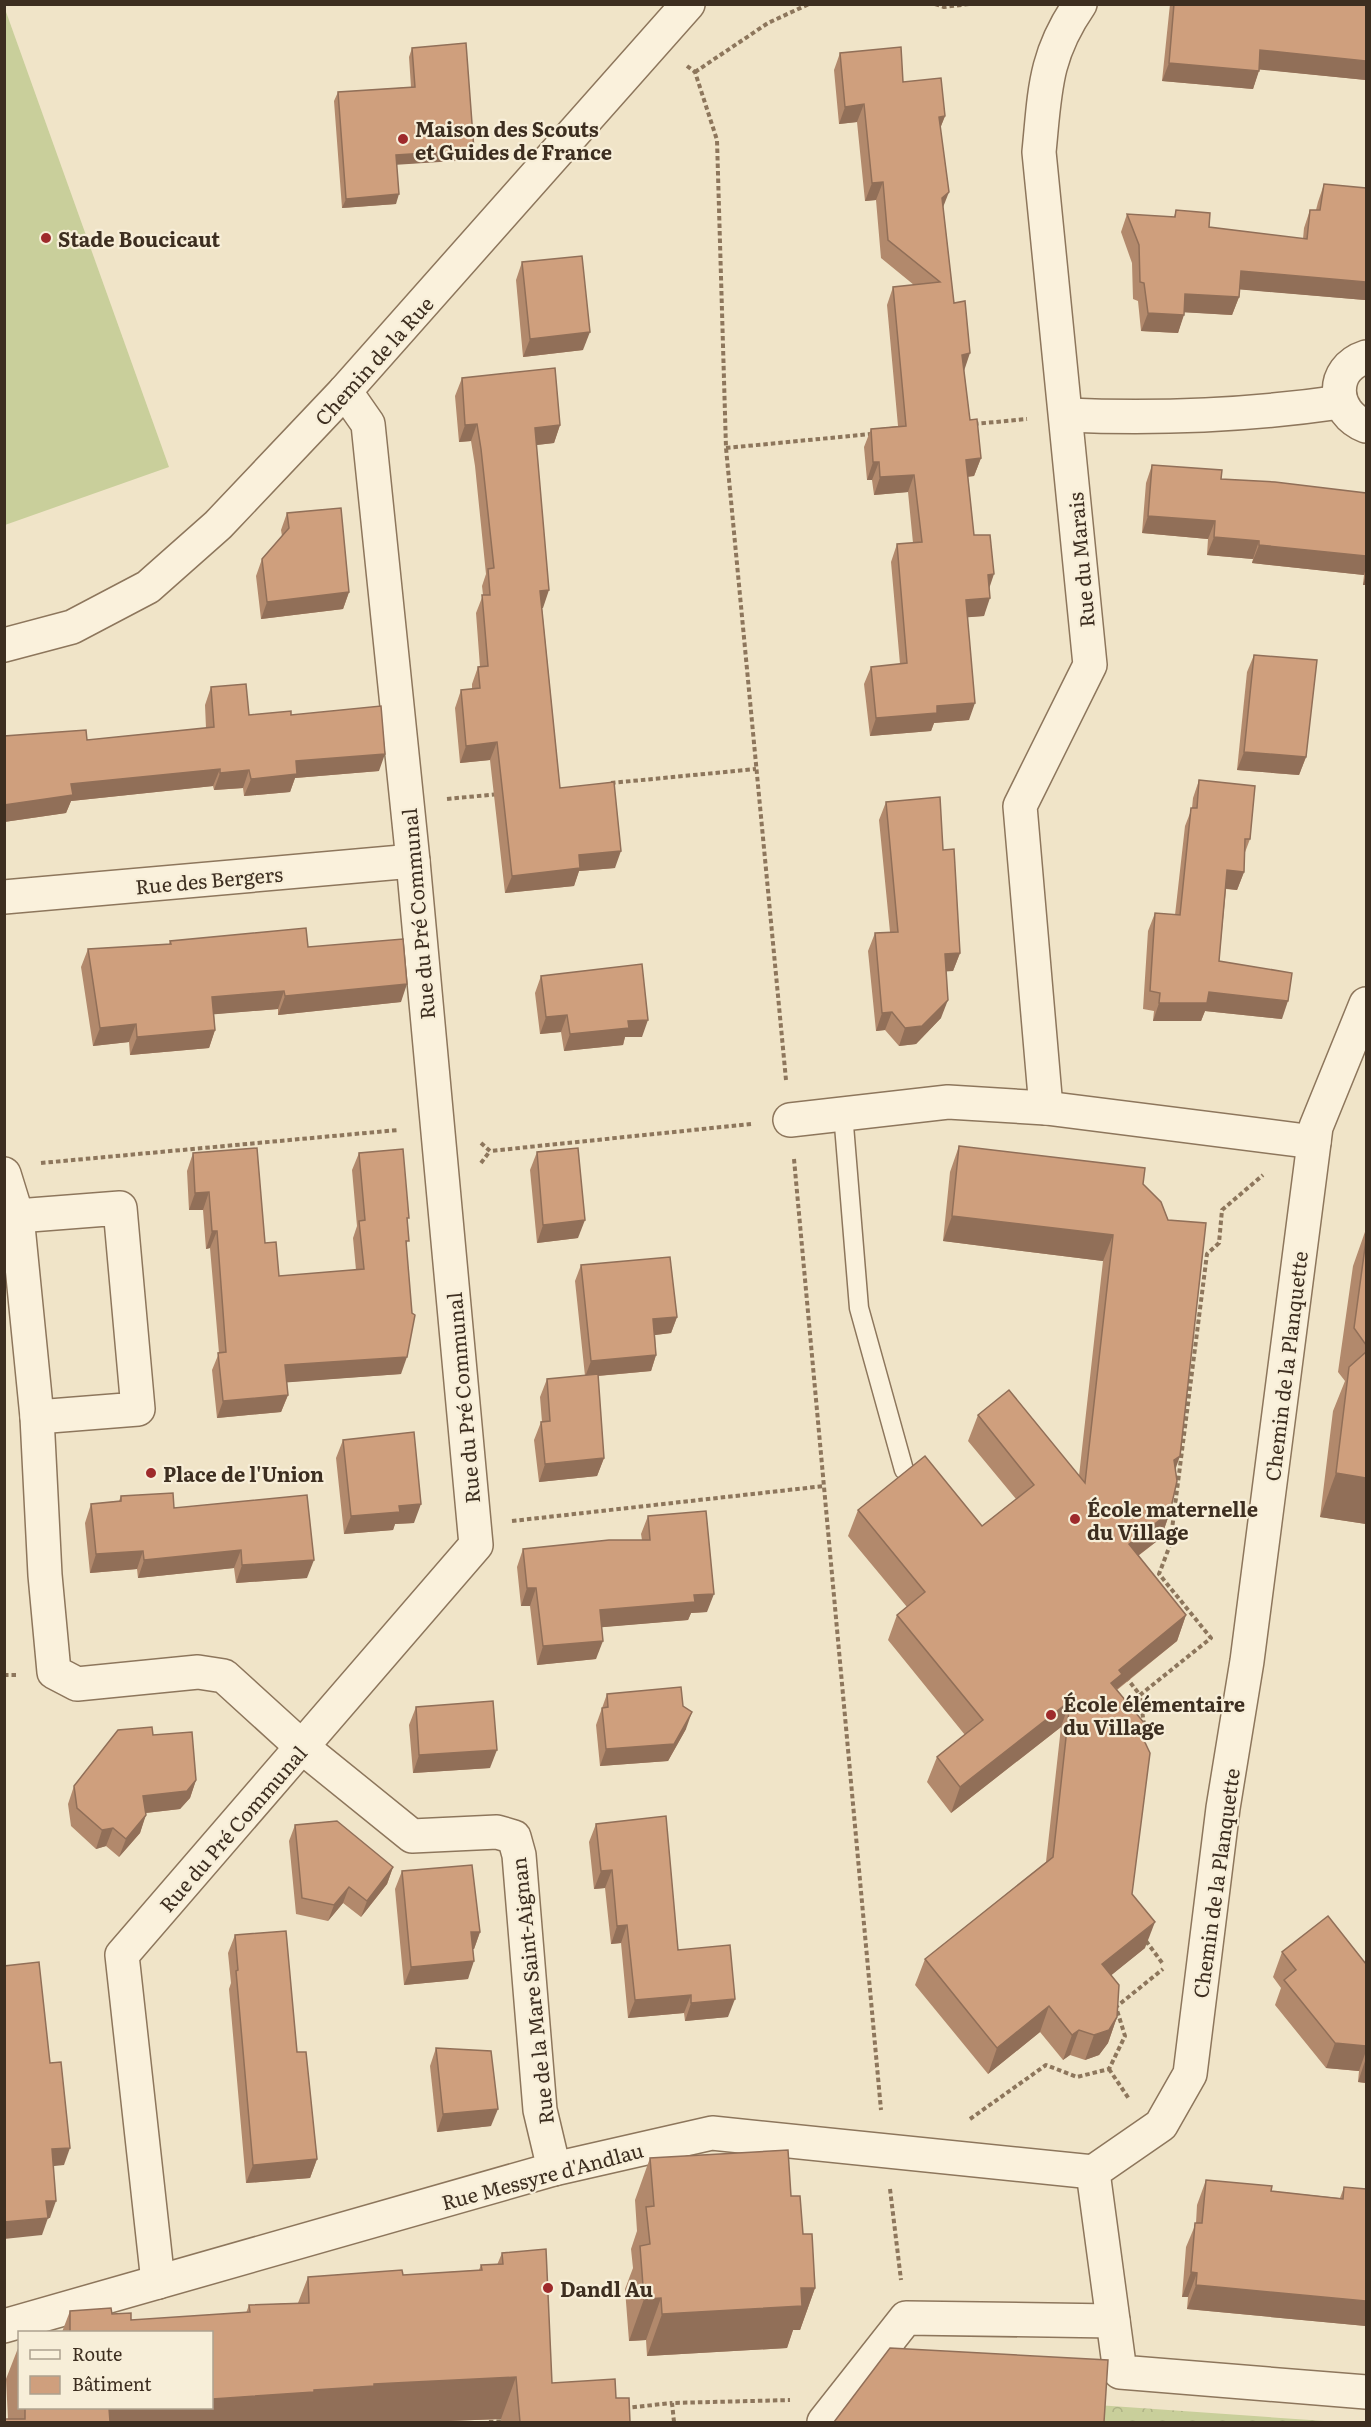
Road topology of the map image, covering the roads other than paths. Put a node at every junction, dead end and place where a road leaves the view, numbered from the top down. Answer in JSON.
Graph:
{"nodes":[{"id":1,"x":688,"y":4,"type":"edge"},
{"id":2,"x":1080,"y":4,"type":"edge"},
{"id":3,"x":1366,"y":357,"type":"edge"},
{"id":4,"x":345,"y":391,"type":"junction"},
{"id":5,"x":1341,"y":402,"type":"junction"},
{"id":6,"x":1067,"y":415,"type":"junction"},
{"id":7,"x":1366,"y":426,"type":"edge"},
{"id":8,"x":4,"y":645,"type":"edge"},
{"id":9,"x":413,"y":861,"type":"junction"},
{"id":10,"x":4,"y":897,"type":"edge"},
{"id":11,"x":1366,"y":1004,"type":"edge"},
{"id":12,"x":1046,"y":1108,"type":"junction"},
{"id":13,"x":843,"y":1113,"type":"junction"},
{"id":14,"x":790,"y":1120,"type":"road end"},
{"id":15,"x":1314,"y":1142,"type":"junction"},
{"id":16,"x":4,"y":1174,"type":"edge"},
{"id":17,"x":17,"y":1216,"type":"junction"},
{"id":18,"x":37,"y":1417,"type":"junction"},
{"id":19,"x":904,"y":1470,"type":"edge"},
{"id":20,"x":302,"y":1747,"type":"junction"},
{"id":21,"x":554,"y":2169,"type":"junction"},
{"id":22,"x":1093,"y":2172,"type":"junction"},
{"id":23,"x":158,"y":2282,"type":"junction"},
{"id":24,"x":1113,"y":2321,"type":"junction"},
{"id":25,"x":4,"y":2326,"type":"edge"},
{"id":26,"x":1366,"y":2392,"type":"edge"},
{"id":27,"x":833,"y":2410,"type":"edge"}],
"edges":[{"from":1,"to":4,"type":"street","name":"Chemin de la Rue"},
{"from":2,"to":6,"type":"street","name":"Rue du Marais"},
{"from":3,"to":5,"type":"street"},
{"from":4,"to":8,"type":"street","name":"Chemin de la Rue"},
{"from":4,"to":9,"type":"street","name":"Rue du Pré Communal"},
{"from":5,"to":6,"type":"street"},
{"from":5,"to":7,"type":"street"},
{"from":6,"to":12,"type":"street","name":"Rue du Marais"},
{"from":9,"to":10,"type":"street","name":"Rue des Bergers"},
{"from":9,"to":20,"type":"street","name":"Rue du Pré Communal"},
{"from":11,"to":15,"type":"street","name":"Chemin de la Planquette"},
{"from":12,"to":13,"type":"street"},
{"from":12,"to":15,"type":"street"},
{"from":13,"to":14,"type":"street"},
{"from":13,"to":19,"type":"lane"},
{"from":15,"to":22,"type":"street","name":"Chemin de la Planquette"},
{"from":16,"to":17,"type":"street","name":"Rue de la Mare Saint-Aignan"},
{"from":17,"to":18,"type":"street","name":"Rue de la Mare Saint-Aignan"},
{"from":17,"to":18,"type":"street"},
{"from":18,"to":20,"type":"street","name":"Rue de la Mare Saint-Aignan"},
{"from":20,"to":21,"type":"street","name":"Rue de la Mare Saint-Aignan"},
{"from":20,"to":23,"type":"street","name":"Rue du Pré Communal"},
{"from":21,"to":22,"type":"street","name":"Rue Messyre d'Andlau"},
{"from":21,"to":23,"type":"street","name":"Rue Messyre d'Andlau"},
{"from":22,"to":24,"type":"street"},
{"from":23,"to":25,"type":"street","name":"Rue Messyre d'Andlau"},
{"from":24,"to":26,"type":"street"},
{"from":24,"to":27,"type":"street"}]}
